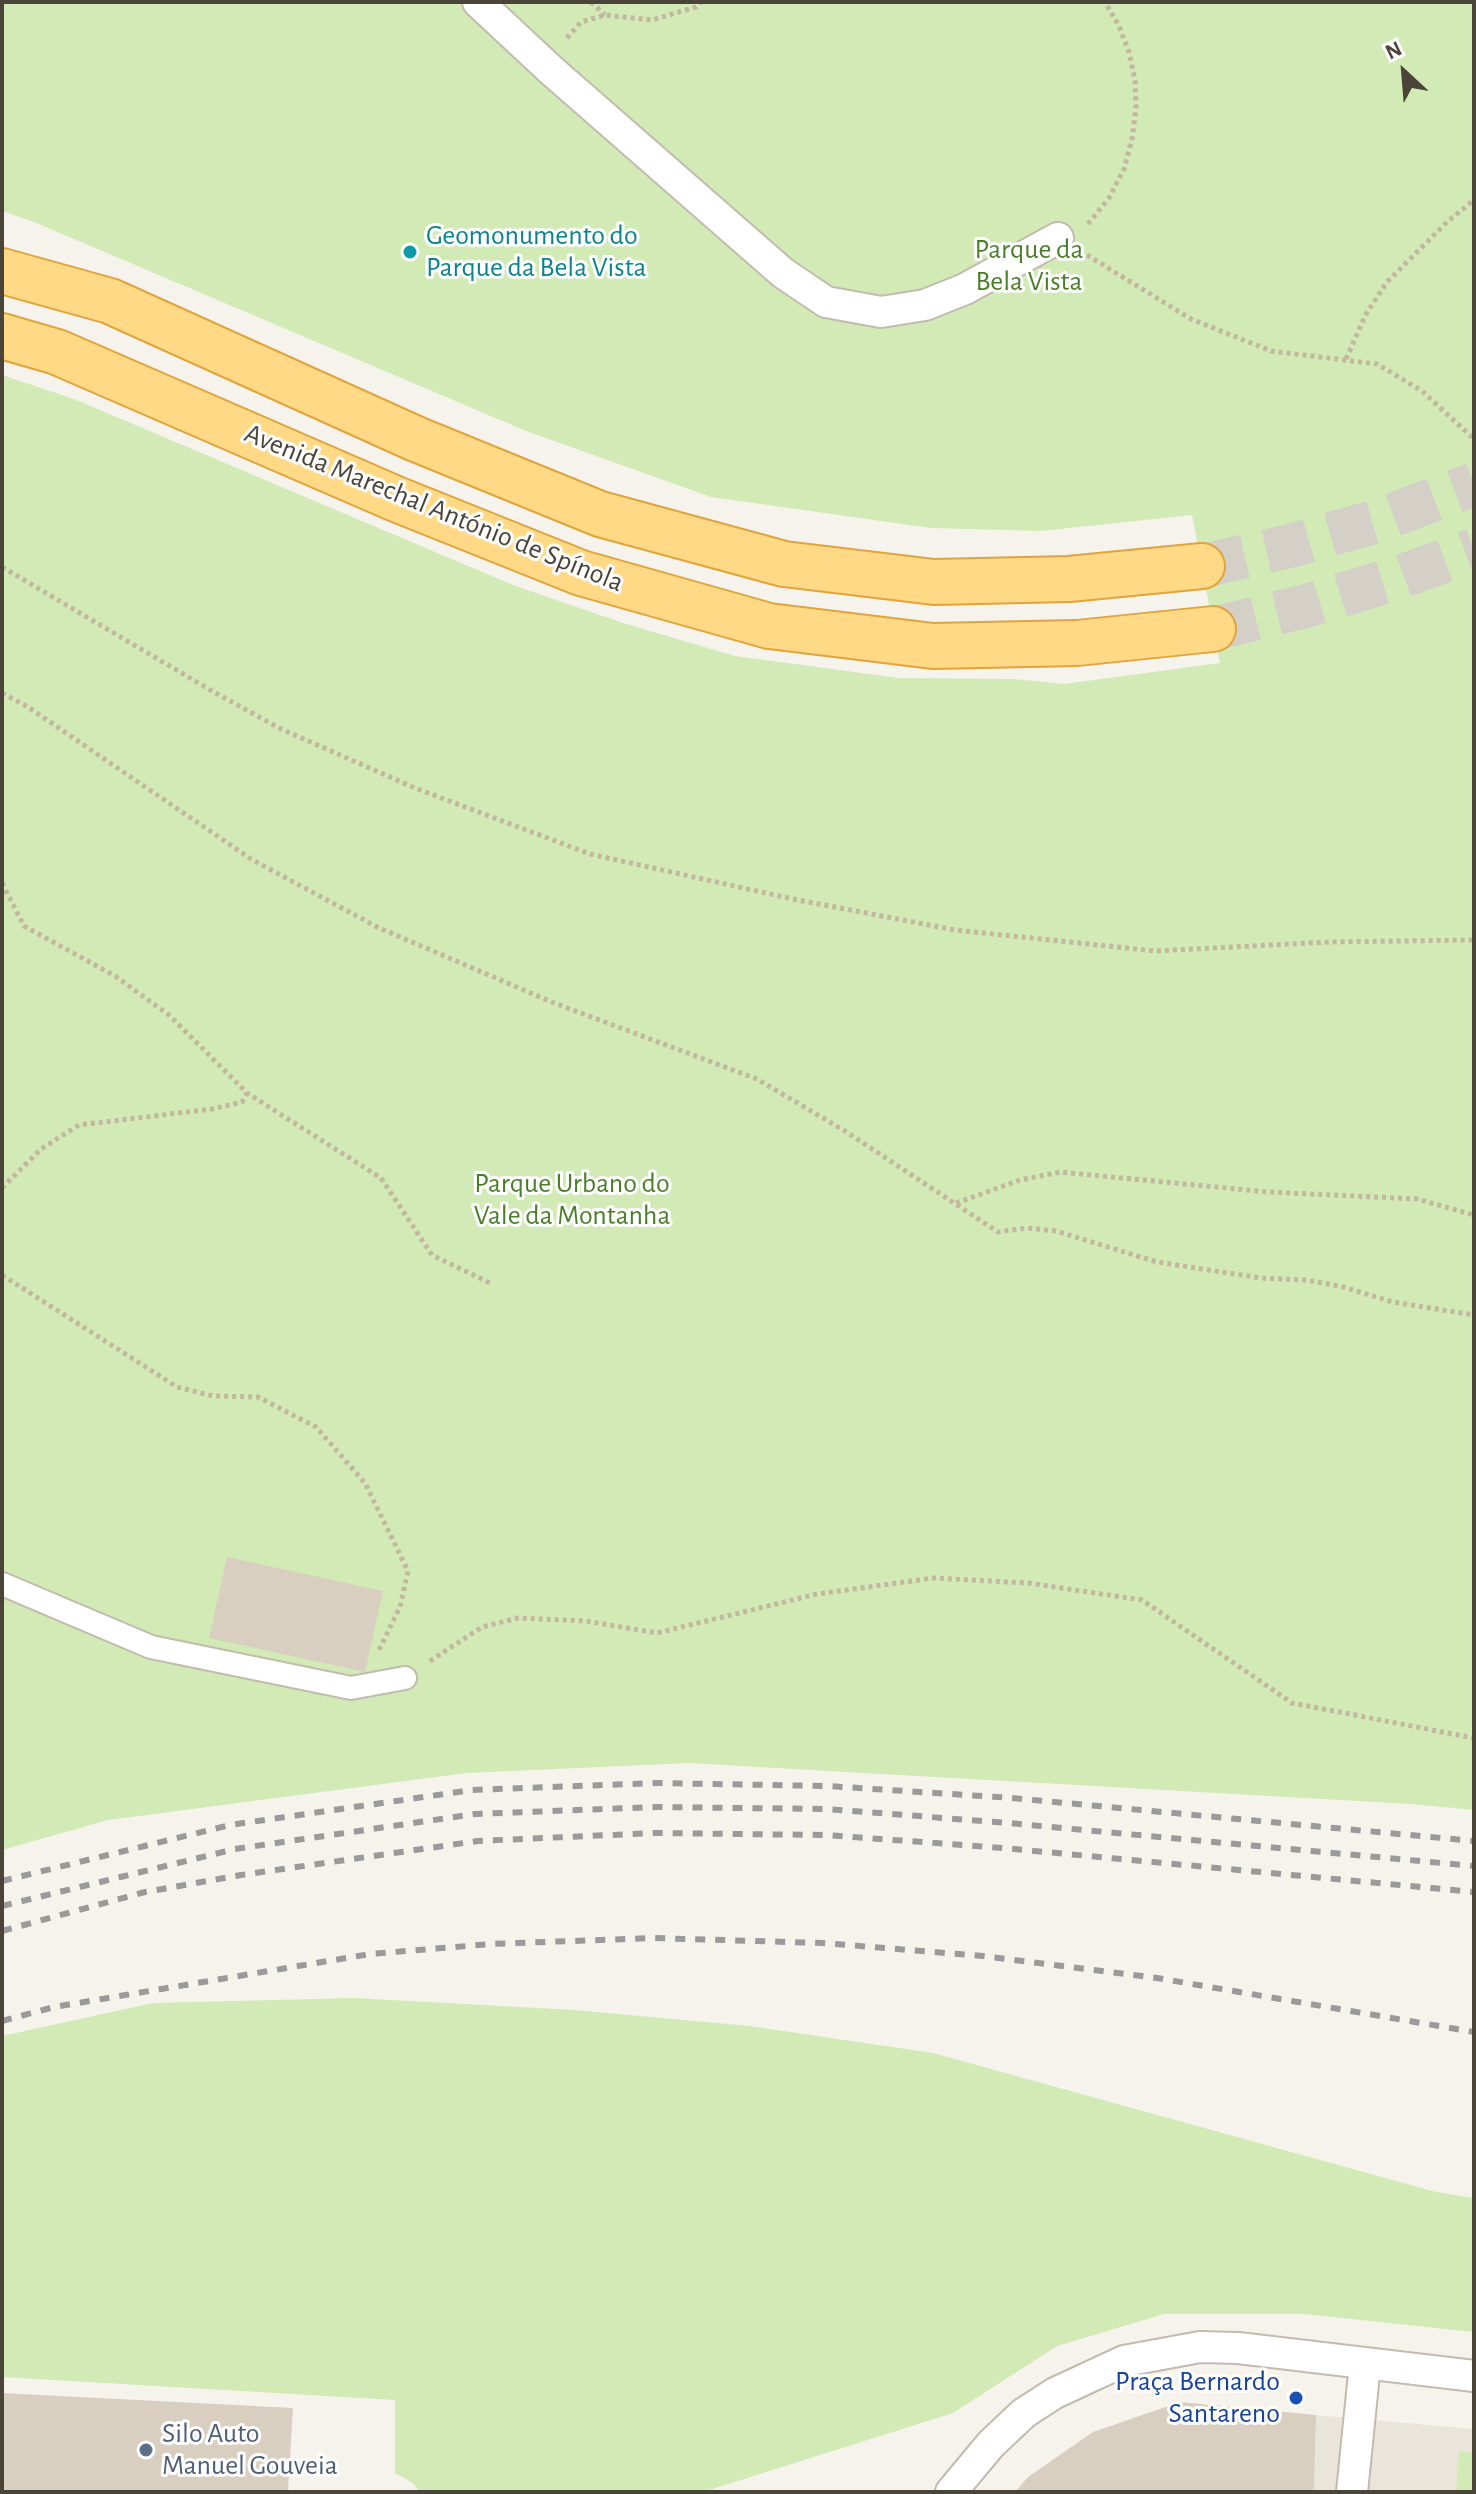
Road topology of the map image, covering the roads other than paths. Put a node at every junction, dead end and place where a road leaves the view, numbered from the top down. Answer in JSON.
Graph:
{"nodes":[{"id":1,"x":478,"y":2,"type":"edge"},
{"id":2,"x":1058,"y":238,"type":"road end"},
{"id":3,"x":2,"y":244,"type":"edge"},
{"id":4,"x":2,"y":271,"type":"edge"},
{"id":5,"x":110,"y":301,"type":"junction"},
{"id":6,"x":2,"y":336,"type":"edge"},
{"id":7,"x":1202,"y":566,"type":"tunnel mouth"},
{"id":8,"x":1213,"y":629,"type":"tunnel mouth"},
{"id":9,"x":2,"y":1584,"type":"edge"},
{"id":10,"x":405,"y":1678,"type":"road end"},
{"id":11,"x":1365,"y":2364,"type":"junction"},
{"id":12,"x":1474,"y":2376,"type":"edge"},
{"id":13,"x":951,"y":2492,"type":"edge"},
{"id":14,"x":1352,"y":2492,"type":"edge"}],
"edges":[{"from":1,"to":2,"type":"street"},
{"from":3,"to":5,"type":"highway"},
{"from":4,"to":5,"type":"highway","name":"Avenida Marechal António de Spínola"},
{"from":5,"to":7,"type":"highway","name":"Avenida Marechal António de Spínola"},
{"from":6,"to":8,"type":"highway","name":"Avenida Marechal António de Spínola"},
{"from":9,"to":10,"type":"street"},
{"from":11,"to":12,"type":"street"},
{"from":11,"to":13,"type":"street"},
{"from":11,"to":14,"type":"street"}]}
